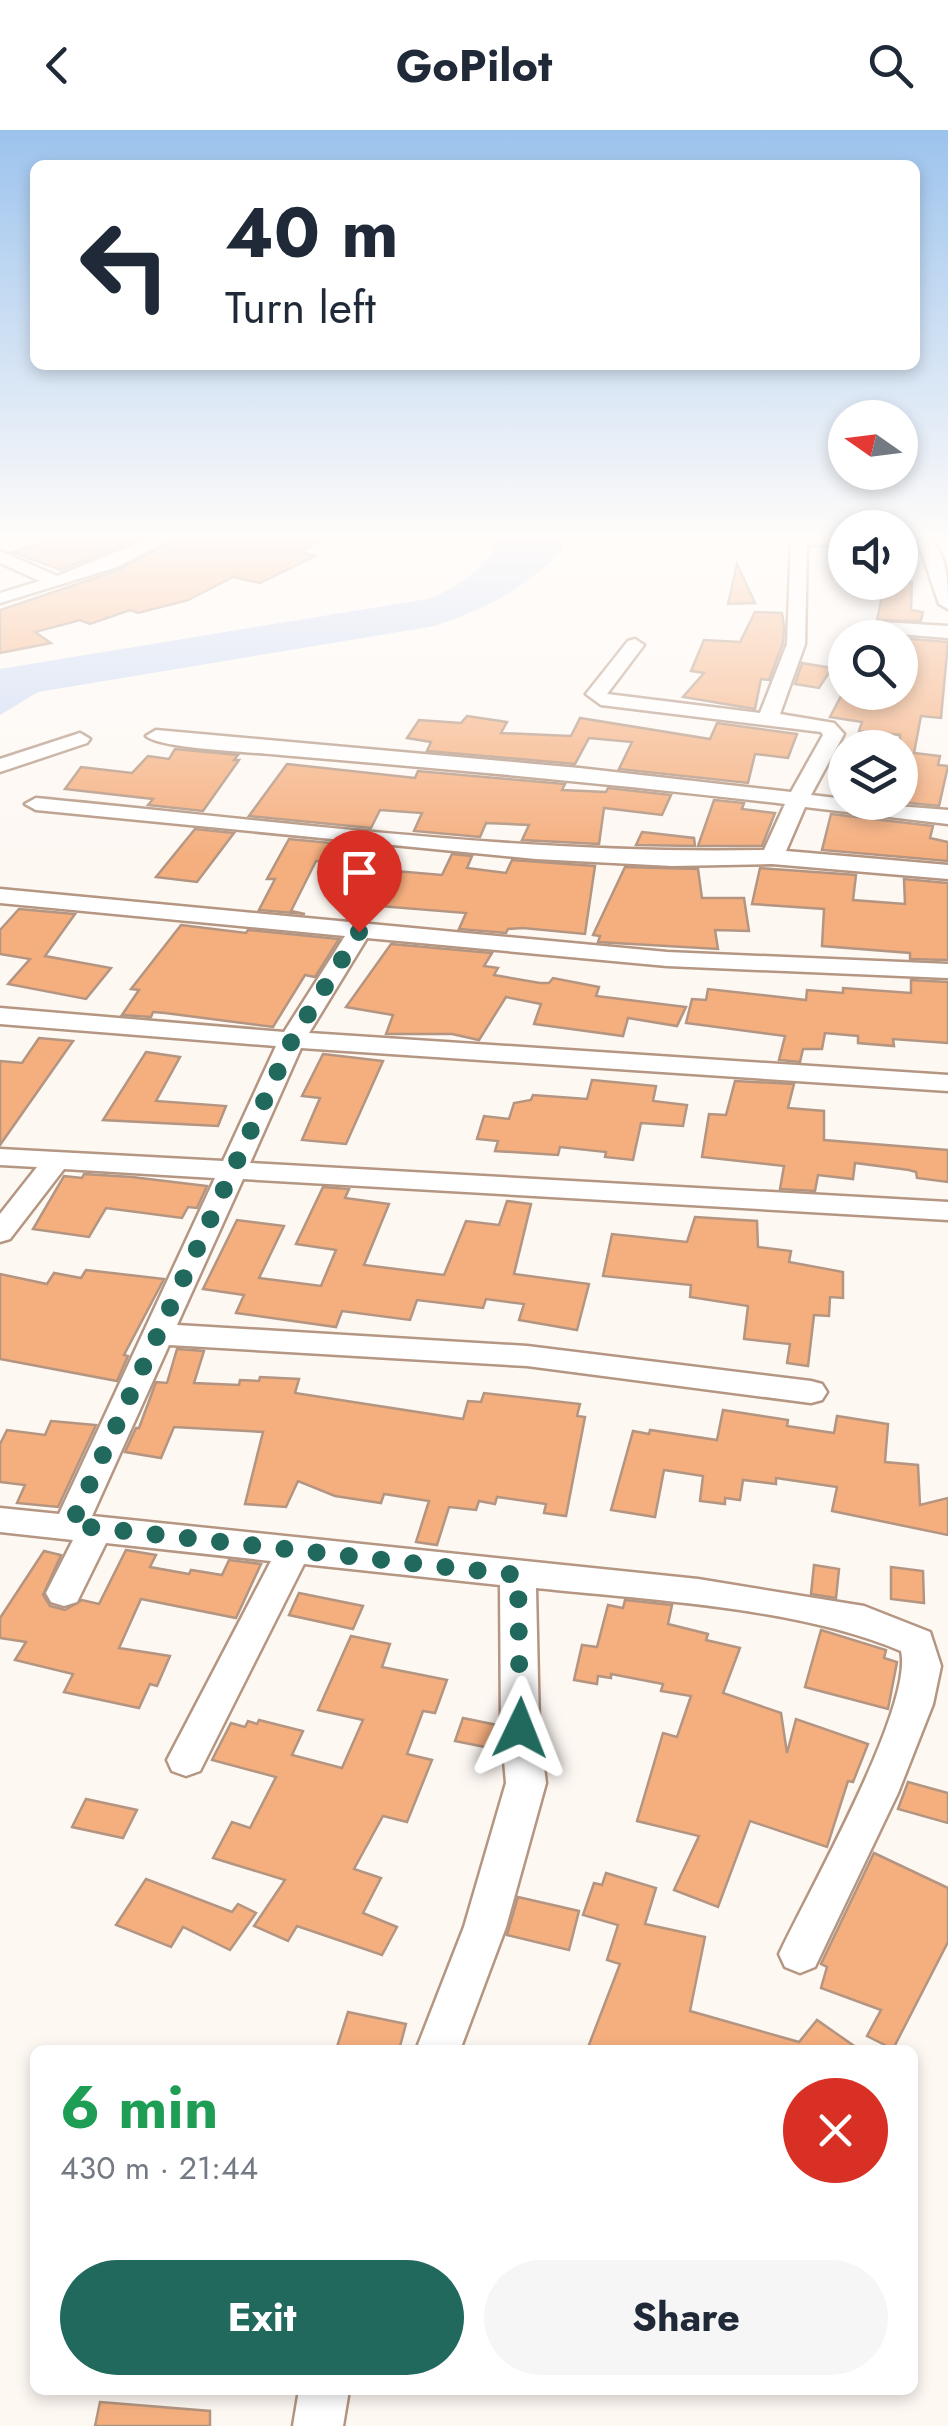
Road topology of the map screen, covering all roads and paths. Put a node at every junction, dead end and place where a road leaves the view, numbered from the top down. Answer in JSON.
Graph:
{"nodes":[{"id":1,"x":796,"y":641,"type":"edge"},
{"id":2,"x":634,"y":645,"type":"dead end"},
{"id":3,"x":772,"y":721,"type":"junction"},
{"id":4,"x":156,"y":736,"type":"dead end"},
{"id":5,"x":80,"y":739,"type":"dead end"},
{"id":6,"x":0,"y":766,"type":"edge"},
{"id":7,"x":799,"y":801,"type":"junction"},
{"id":8,"x":36,"y":804,"type":"dead end"},
{"id":9,"x":948,"y":817,"type":"edge"},
{"id":10,"x":772,"y":857,"type":"junction"},
{"id":11,"x":948,"y":872,"type":"edge"},
{"id":12,"x":0,"y":896,"type":"edge"},
{"id":13,"x":359,"y":932,"type":"junction"},
{"id":14,"x":948,"y":971,"type":"edge"},
{"id":15,"x":0,"y":1016,"type":"edge"},
{"id":16,"x":292,"y":1040,"type":"junction"},
{"id":17,"x":948,"y":1083,"type":"edge"},
{"id":18,"x":0,"y":1157,"type":"edge"},
{"id":19,"x":57,"y":1160,"type":"junction"},
{"id":20,"x":231,"y":1170,"type":"junction"},
{"id":21,"x":948,"y":1211,"type":"edge"},
{"id":22,"x":0,"y":1233,"type":"edge"},
{"id":23,"x":156,"y":1334,"type":"junction"},
{"id":24,"x":811,"y":1392,"type":"dead end"},
{"id":25,"x":0,"y":1520,"type":"edge"},
{"id":26,"x":84,"y":1526,"type":"junction"},
{"id":27,"x":294,"y":1549,"type":"junction"},
{"id":28,"x":518,"y":1575,"type":"junction"},
{"id":29,"x":64,"y":1593,"type":"dead end"},
{"id":30,"x":186,"y":1760,"type":"dead end"},
{"id":31,"x":800,"y":1954,"type":"dead end"},
{"id":32,"x":440,"y":2045,"type":"edge"},
{"id":33,"x":323,"y":2395,"type":"edge"},
{"id":34,"x":318,"y":2426,"type":"edge"}],
"edges":[{"from":1,"to":3,"type":"street"},
{"from":2,"to":3,"type":"street"},
{"from":3,"to":7,"type":"street"},
{"from":4,"to":7,"type":"street"},
{"from":5,"to":6,"type":"street"},
{"from":7,"to":9,"type":"street"},
{"from":7,"to":10,"type":"street"},
{"from":8,"to":10,"type":"street"},
{"from":10,"to":11,"type":"street"},
{"from":12,"to":13,"type":"street"},
{"from":13,"to":14,"type":"street"},
{"from":13,"to":16,"type":"street"},
{"from":15,"to":16,"type":"street"},
{"from":16,"to":17,"type":"street"},
{"from":16,"to":20,"type":"street"},
{"from":18,"to":19,"type":"street"},
{"from":19,"to":20,"type":"street"},
{"from":19,"to":22,"type":"street"},
{"from":20,"to":21,"type":"street"},
{"from":20,"to":23,"type":"street"},
{"from":23,"to":24,"type":"street"},
{"from":23,"to":26,"type":"street"},
{"from":25,"to":26,"type":"street"},
{"from":26,"to":27,"type":"street"},
{"from":26,"to":29,"type":"street"},
{"from":27,"to":28,"type":"street"},
{"from":27,"to":30,"type":"street"},
{"from":28,"to":31,"type":"street"},
{"from":28,"to":32,"type":"street"},
{"from":33,"to":34,"type":"street"}]}
